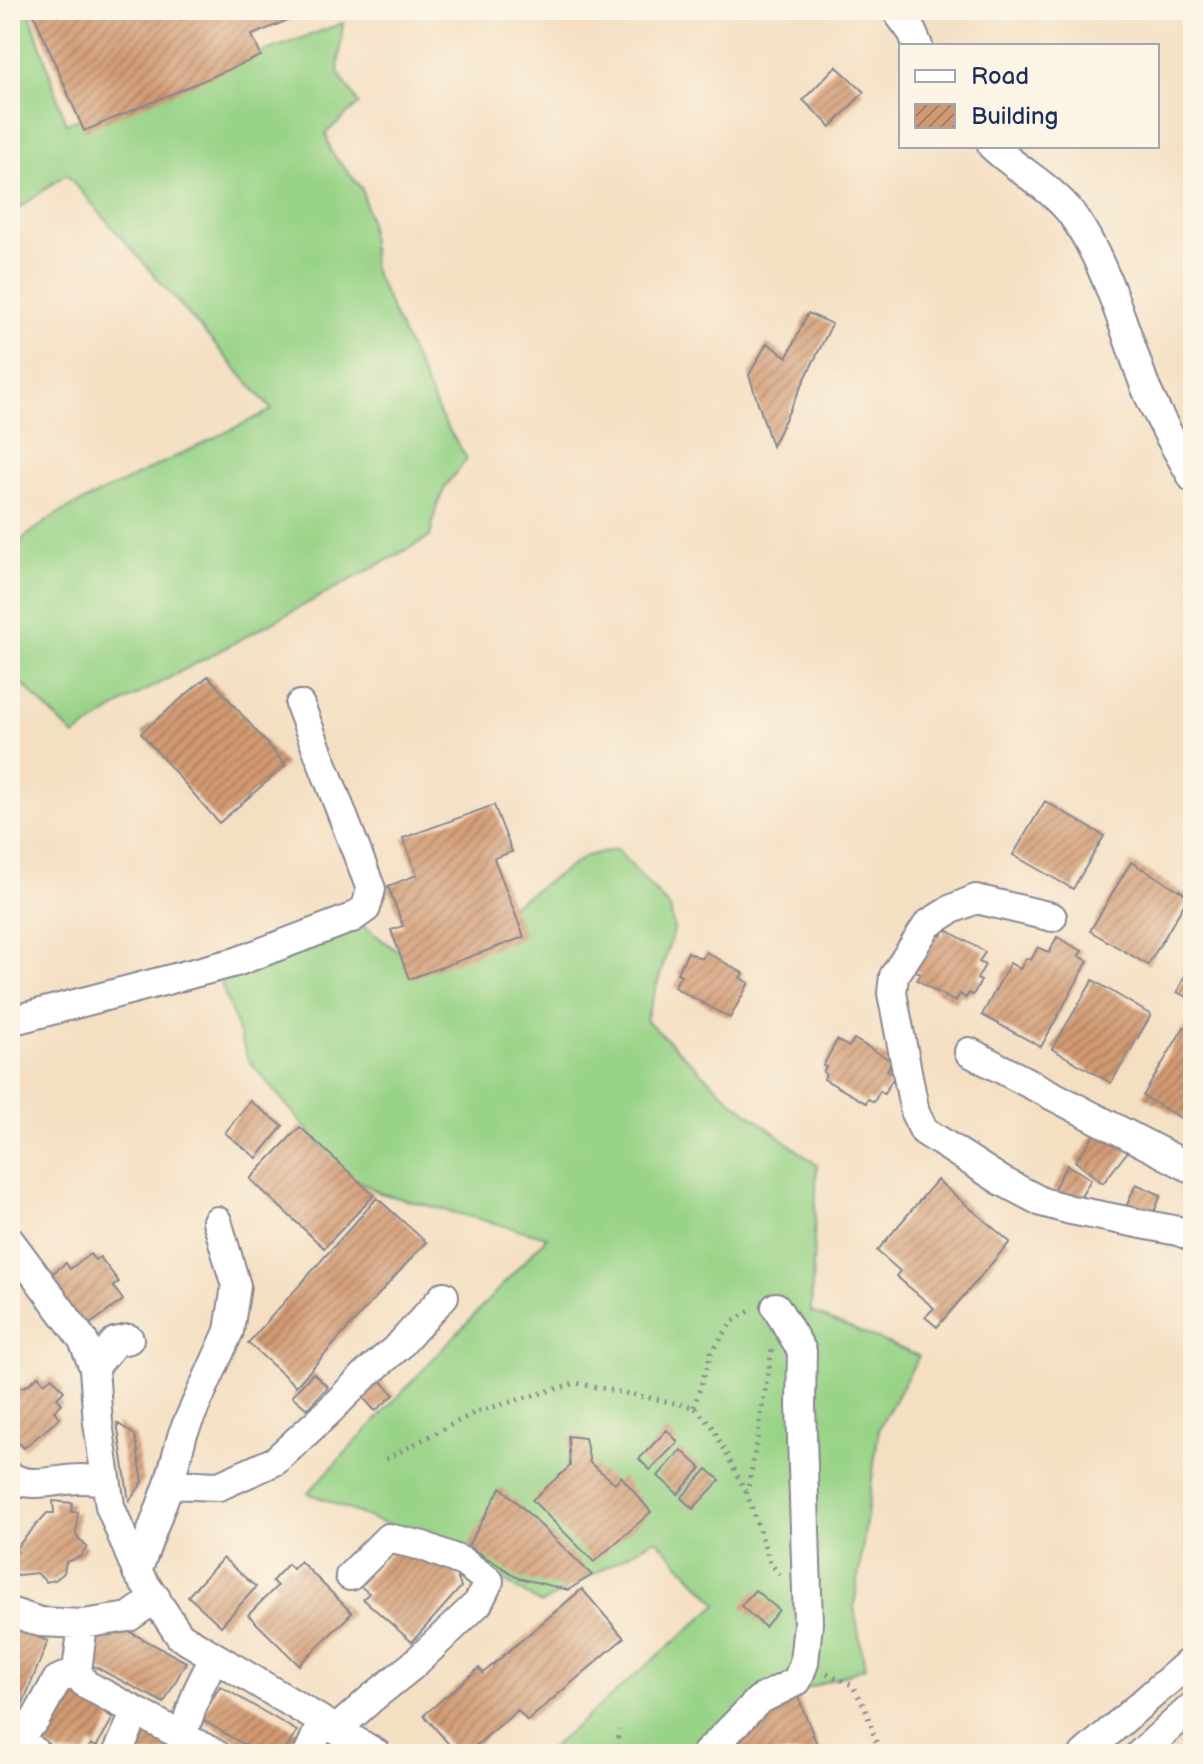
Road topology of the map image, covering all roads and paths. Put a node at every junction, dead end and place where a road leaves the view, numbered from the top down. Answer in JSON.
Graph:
{"nodes":[{"id":1,"x":896,"y":10,"type":"edge"},
{"id":2,"x":917,"y":44,"type":"edge"},
{"id":3,"x":994,"y":148,"type":"edge"},
{"id":4,"x":1193,"y":478,"type":"edge"},
{"id":5,"x":300,"y":705,"type":"dead end"},
{"id":6,"x":1052,"y":917,"type":"dead end"},
{"id":7,"x":10,"y":1021,"type":"edge"},
{"id":8,"x":969,"y":1052,"type":"dead end"},
{"id":9,"x":1193,"y":1169,"type":"edge"},
{"id":10,"x":217,"y":1221,"type":"dead end"},
{"id":11,"x":1193,"y":1237,"type":"edge"},
{"id":12,"x":10,"y":1241,"type":"edge"},
{"id":13,"x":444,"y":1296,"type":"dead end"},
{"id":14,"x":776,"y":1307,"type":"junction"},
{"id":15,"x":129,"y":1339,"type":"dead end"},
{"id":16,"x":94,"y":1368,"type":"junction"},
{"id":17,"x":694,"y":1407,"type":"junction"},
{"id":18,"x":386,"y":1459,"type":"dead end"},
{"id":19,"x":106,"y":1480,"type":"junction"},
{"id":20,"x":12,"y":1484,"type":"edge"},
{"id":21,"x":169,"y":1484,"type":"junction"},
{"id":22,"x":747,"y":1493,"type":"junction"},
{"id":23,"x":137,"y":1572,"type":"junction"},
{"id":24,"x":350,"y":1576,"type":"dead end"},
{"id":25,"x":156,"y":1598,"type":"junction"},
{"id":26,"x":807,"y":1610,"type":"junction"},
{"id":27,"x":10,"y":1612,"type":"edge"},
{"id":28,"x":83,"y":1624,"type":"junction"},
{"id":29,"x":214,"y":1657,"type":"junction"},
{"id":30,"x":1193,"y":1659,"type":"edge"},
{"id":31,"x":804,"y":1663,"type":"junction"},
{"id":32,"x":77,"y":1671,"type":"junction"},
{"id":33,"x":1193,"y":1706,"type":"edge"},
{"id":34,"x":136,"y":1712,"type":"junction"},
{"id":35,"x":329,"y":1726,"type":"junction"},
{"id":36,"x":619,"y":1730,"type":"dead end"},
{"id":37,"x":182,"y":1736,"type":"junction"},
{"id":38,"x":21,"y":1745,"type":"edge"},
{"id":39,"x":117,"y":1754,"type":"edge"},
{"id":40,"x":216,"y":1754,"type":"edge"},
{"id":41,"x":308,"y":1754,"type":"edge"},
{"id":42,"x":377,"y":1754,"type":"edge"},
{"id":43,"x":615,"y":1754,"type":"edge"},
{"id":44,"x":706,"y":1754,"type":"edge"},
{"id":45,"x":880,"y":1754,"type":"edge"},
{"id":46,"x":1084,"y":1754,"type":"edge"},
{"id":47,"x":1140,"y":1754,"type":"edge"}],
"edges":[{"from":1,"to":2,"type":"street"},
{"from":3,"to":4,"type":"street"},
{"from":5,"to":7,"type":"street"},
{"from":6,"to":11,"type":"street"},
{"from":8,"to":9,"type":"street"},
{"from":10,"to":21,"type":"street"},
{"from":12,"to":16,"type":"street"},
{"from":13,"to":21,"type":"street"},
{"from":14,"to":17,"type":"path"},
{"from":14,"to":22,"type":"path"},
{"from":14,"to":26,"type":"street"},
{"from":15,"to":16,"type":"street"},
{"from":16,"to":19,"type":"street"},
{"from":17,"to":18,"type":"path"},
{"from":17,"to":22,"type":"path"},
{"from":19,"to":20,"type":"street"},
{"from":19,"to":23,"type":"street"},
{"from":21,"to":23,"type":"street"},
{"from":22,"to":26,"type":"path"},
{"from":23,"to":25,"type":"street"},
{"from":24,"to":35,"type":"street"},
{"from":25,"to":28,"type":"street"},
{"from":25,"to":29,"type":"street"},
{"from":26,"to":31,"type":"street"},
{"from":27,"to":28,"type":"street"},
{"from":28,"to":32,"type":"street"},
{"from":29,"to":35,"type":"street"},
{"from":29,"to":37,"type":"street"},
{"from":30,"to":46,"type":"street"},
{"from":31,"to":44,"type":"street"},
{"from":31,"to":45,"type":"path"},
{"from":32,"to":34,"type":"street"},
{"from":32,"to":38,"type":"street"},
{"from":33,"to":47,"type":"street"},
{"from":34,"to":37,"type":"street"},
{"from":34,"to":39,"type":"street"},
{"from":35,"to":41,"type":"street"},
{"from":35,"to":42,"type":"street"},
{"from":36,"to":43,"type":"path"},
{"from":37,"to":40,"type":"street"}]}
